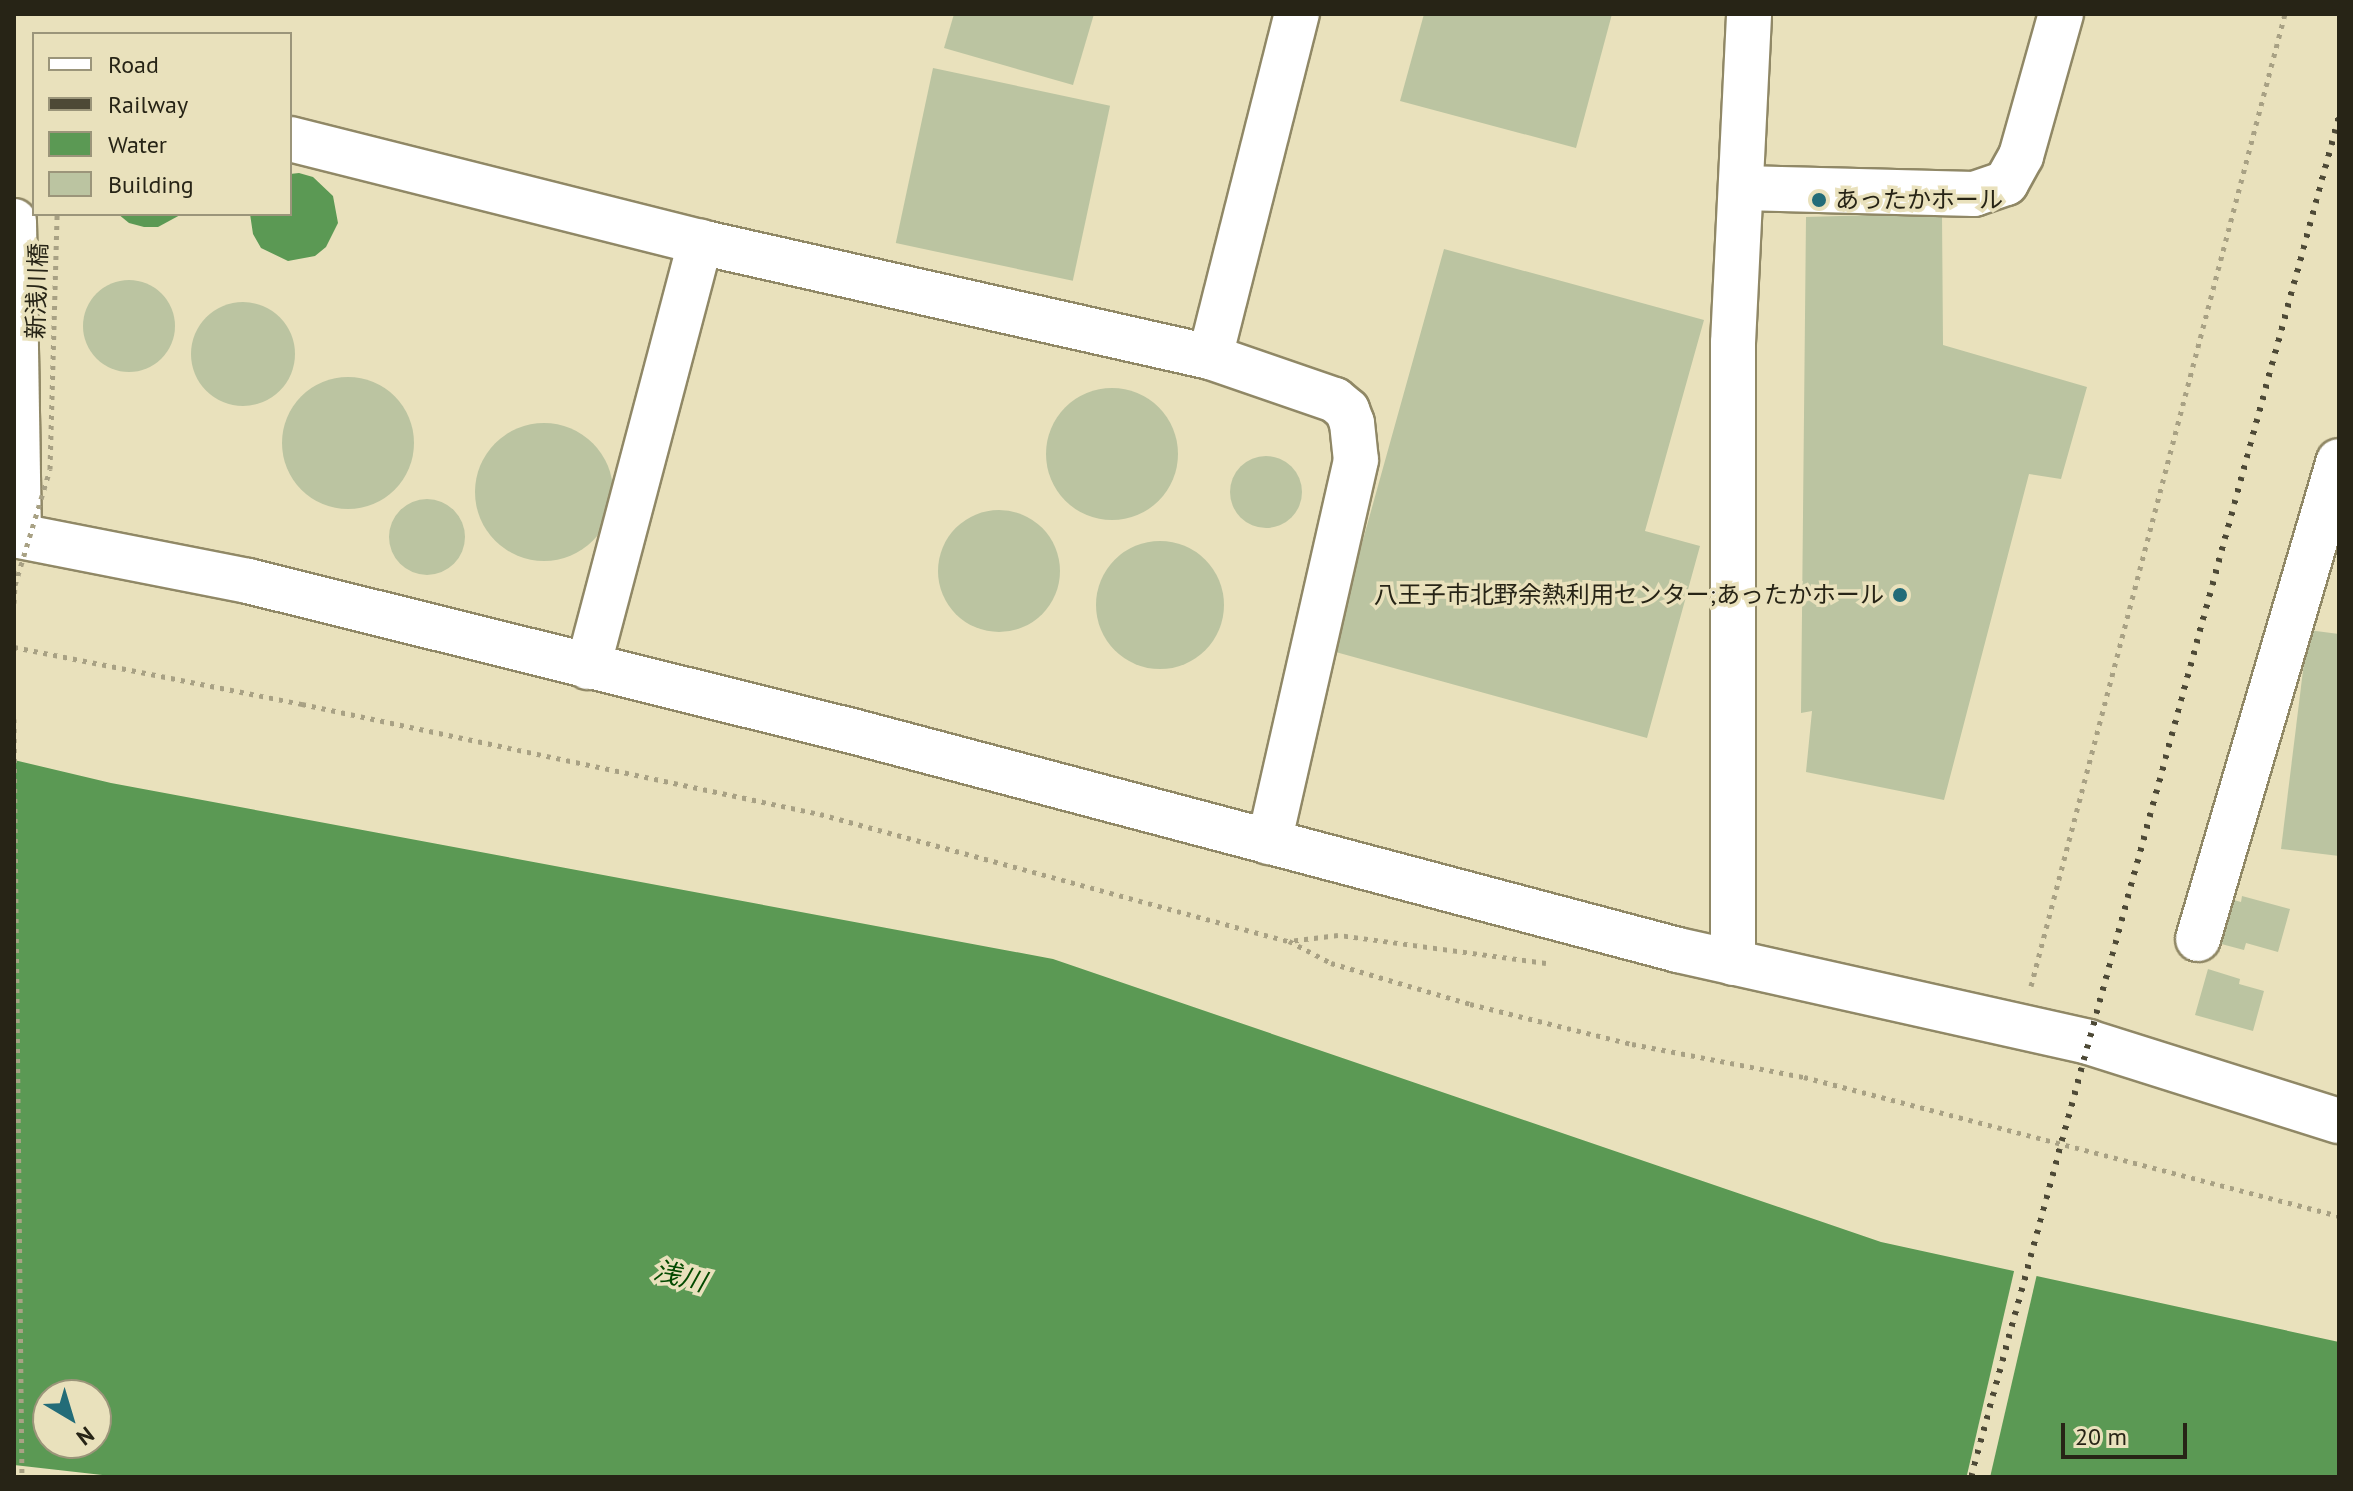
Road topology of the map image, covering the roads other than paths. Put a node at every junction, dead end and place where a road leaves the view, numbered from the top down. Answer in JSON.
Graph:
{"nodes":[{"id":1,"x":1297,"y":14,"type":"edge"},
{"id":2,"x":1749,"y":14,"type":"edge"},
{"id":3,"x":2061,"y":14,"type":"edge"},
{"id":4,"x":292,"y":140,"type":"edge"},
{"id":5,"x":1742,"y":188,"type":"junction"},
{"id":6,"x":14,"y":221,"type":"edge"},
{"id":7,"x":700,"y":242,"type":"junction"},
{"id":8,"x":1210,"y":357,"type":"junction"},
{"id":9,"x":2339,"y":461,"type":"edge"},
{"id":10,"x":17,"y":536,"type":"edge"},
{"id":11,"x":2327,"y":548,"type":"edge"},
{"id":12,"x":588,"y":667,"type":"junction"},
{"id":13,"x":1269,"y":842,"type":"junction"},
{"id":14,"x":2198,"y":939,"type":"dead end"},
{"id":15,"x":1733,"y":963,"type":"junction"},
{"id":16,"x":2339,"y":1121,"type":"edge"}],
"edges":[{"from":1,"to":8,"type":"street"},
{"from":2,"to":5,"type":"street"},
{"from":3,"to":5,"type":"street"},
{"from":4,"to":7,"type":"street"},
{"from":5,"to":15,"type":"street"},
{"from":6,"to":10,"type":"street"},
{"from":7,"to":8,"type":"street"},
{"from":7,"to":12,"type":"street"},
{"from":8,"to":13,"type":"street"},
{"from":9,"to":11,"type":"street"},
{"from":10,"to":12,"type":"street"},
{"from":11,"to":14,"type":"street"},
{"from":12,"to":13,"type":"street"},
{"from":13,"to":15,"type":"street"},
{"from":15,"to":16,"type":"street"}]}
